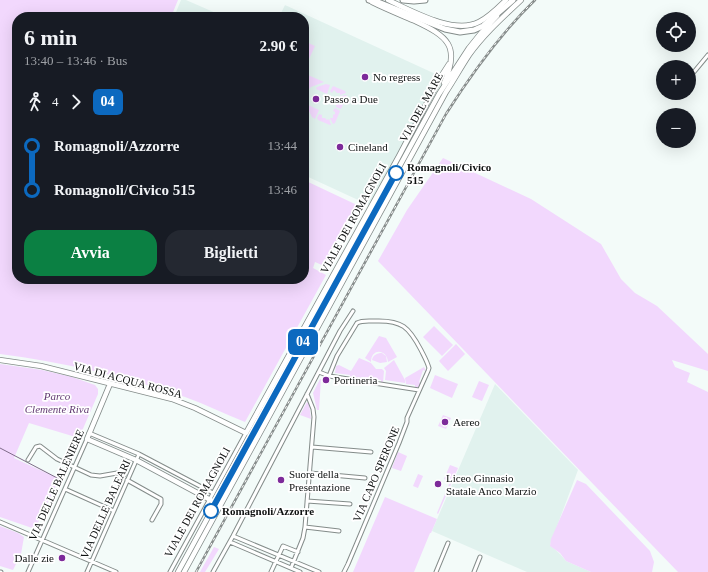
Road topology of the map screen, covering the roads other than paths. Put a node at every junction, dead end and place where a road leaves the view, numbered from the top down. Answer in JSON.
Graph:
{"nodes":[{"id":1,"x":368,"y":0,"type":"edge"},
{"id":2,"x":388,"y":0,"type":"edge"},
{"id":3,"x":403,"y":0,"type":"edge"},
{"id":4,"x":424,"y":0,"type":"edge"},
{"id":5,"x":513,"y":0,"type":"edge"},
{"id":6,"x":521,"y":0,"type":"edge"},
{"id":7,"x":507,"y":2,"type":"edge"},
{"id":8,"x":708,"y":55,"type":"edge"},
{"id":9,"x":449,"y":64,"type":"junction"},
{"id":10,"x":696,"y":70,"type":"edge"},
{"id":11,"x":439,"y":94,"type":"junction"},
{"id":12,"x":353,"y":311,"type":"dead end"},
{"id":13,"x":0,"y":360,"type":"edge"},
{"id":14,"x":319,"y":372,"type":"junction"},
{"id":15,"x":329,"y":376,"type":"junction"},
{"id":16,"x":110,"y":384,"type":"junction"},
{"id":17,"x":419,"y":390,"type":"junction"},
{"id":18,"x":307,"y":394,"type":"junction"},
{"id":19,"x":246,"y":432,"type":"junction"},
{"id":20,"x":89,"y":433,"type":"junction"},
{"id":21,"x":87,"y":439,"type":"junction"},
{"id":22,"x":312,"y":447,"type":"junction"},
{"id":23,"x":371,"y":452,"type":"dead end"},
{"id":24,"x":139,"y":454,"type":"junction"},
{"id":25,"x":28,"y":460,"type":"dead end"},
{"id":26,"x":136,"y":460,"type":"junction"},
{"id":27,"x":75,"y":466,"type":"junction"},
{"id":28,"x":310,"y":473,"type":"junction"},
{"id":29,"x":124,"y":475,"type":"dead end"},
{"id":30,"x":365,"y":478,"type":"dead end"},
{"id":31,"x":127,"y":480,"type":"junction"},
{"id":32,"x":197,"y":484,"type":"junction"},
{"id":33,"x":65,"y":489,"type":"junction"},
{"id":34,"x":194,"y":491,"type":"junction"},
{"id":35,"x":213,"y":493,"type":"junction"},
{"id":36,"x":210,"y":499,"type":"junction"},
{"id":37,"x":307,"y":501,"type":"junction"},
{"id":38,"x":215,"y":503,"type":"junction"},
{"id":39,"x":350,"y":504,"type":"dead end"},
{"id":40,"x":221,"y":506,"type":"junction"},
{"id":41,"x":114,"y":511,"type":"junction"},
{"id":42,"x":152,"y":520,"type":"dead end"},
{"id":43,"x":0,"y":522,"type":"edge"},
{"id":44,"x":305,"y":527,"type":"junction"},
{"id":45,"x":339,"y":530,"type":"dead end"},
{"id":46,"x":233,"y":536,"type":"junction"},
{"id":47,"x":42,"y":540,"type":"junction"},
{"id":48,"x":230,"y":542,"type":"junction"},
{"id":49,"x":448,"y":543,"type":"dead end"},
{"id":50,"x":298,"y":552,"type":"junction"},
{"id":51,"x":278,"y":555,"type":"junction"},
{"id":52,"x":480,"y":557,"type":"dead end"},
{"id":53,"x":92,"y":561,"type":"junction"},
{"id":54,"x":294,"y":561,"type":"junction"},
{"id":55,"x":276,"y":562,"type":"junction"},
{"id":56,"x":348,"y":564,"type":"junction"},
{"id":57,"x":291,"y":568,"type":"junction"},
{"id":58,"x":28,"y":572,"type":"edge"},
{"id":59,"x":87,"y":572,"type":"edge"},
{"id":60,"x":116,"y":572,"type":"edge"},
{"id":61,"x":170,"y":572,"type":"edge"},
{"id":62,"x":178,"y":572,"type":"edge"},
{"id":63,"x":184,"y":572,"type":"edge"},
{"id":64,"x":213,"y":572,"type":"edge"},
{"id":65,"x":271,"y":572,"type":"edge"},
{"id":66,"x":300,"y":572,"type":"edge"},
{"id":67,"x":318,"y":572,"type":"edge"},
{"id":68,"x":344,"y":572,"type":"edge"},
{"id":69,"x":347,"y":572,"type":"edge"},
{"id":70,"x":436,"y":572,"type":"edge"},
{"id":71,"x":474,"y":572,"type":"edge"}],
"edges":[{"from":1,"to":7,"type":"main road"},
{"from":1,"to":9,"type":"street"},
{"from":2,"to":7,"type":"street"},
{"from":3,"to":4,"type":"main road"},
{"from":5,"to":7,"type":"main road","name":"VIA DEL MARE"},
{"from":6,"to":40,"type":"street"},
{"from":7,"to":11,"type":"street","name":"VIA DEL MARE"},
{"from":8,"to":10,"type":"street"},
{"from":9,"to":11,"type":"street"},
{"from":9,"to":19,"type":"street","name":"VIALE DEI ROMAGNOLI"},
{"from":11,"to":38,"type":"street","name":"VIA DEL MARE"},
{"from":12,"to":14,"type":"street"},
{"from":13,"to":16,"type":"street","name":"VIA DI ACQUA ROSSA"},
{"from":14,"to":15,"type":"street"},
{"from":14,"to":18,"type":"street"},
{"from":15,"to":17,"type":"street"},
{"from":15,"to":17,"type":"street","name":"VIA CAPO SPERONE"},
{"from":16,"to":19,"type":"street","name":"VIA DI ACQUA ROSSA"},
{"from":16,"to":20,"type":"street","name":"VIA DELLE BALENIERE"},
{"from":17,"to":56,"type":"street","name":"VIA CAPO SPERONE"},
{"from":18,"to":22,"type":"street"},
{"from":18,"to":46,"type":"street"},
{"from":19,"to":35,"type":"street","name":"VIALE DEI ROMAGNOLI"},
{"from":20,"to":21,"type":"street","name":"VIA DELLE BALENIERE"},
{"from":20,"to":24,"type":"street"},
{"from":21,"to":26,"type":"street"},
{"from":21,"to":27,"type":"street","name":"VIA DELLE BALENIERE"},
{"from":22,"to":23,"type":"street"},
{"from":22,"to":28,"type":"street"},
{"from":24,"to":26,"type":"street","name":"VIA DELLE BALEARI"},
{"from":24,"to":32,"type":"street"},
{"from":25,"to":27,"type":"street"},
{"from":26,"to":31,"type":"street","name":"VIA DELLE BALEARI"},
{"from":26,"to":34,"type":"street"},
{"from":27,"to":29,"type":"street"},
{"from":27,"to":33,"type":"street","name":"VIA DELLE BALENIERE"},
{"from":28,"to":30,"type":"street"},
{"from":28,"to":37,"type":"street"},
{"from":31,"to":41,"type":"street","name":"VIA DELLE BALEARI"},
{"from":31,"to":42,"type":"street"},
{"from":32,"to":34,"type":"street"},
{"from":32,"to":35,"type":"street"},
{"from":33,"to":41,"type":"street"},
{"from":33,"to":47,"type":"street","name":"VIA DELLE BALENIERE"},
{"from":34,"to":36,"type":"street"},
{"from":35,"to":36,"type":"street","name":"VIALE DEI ROMAGNOLI"},
{"from":36,"to":38,"type":"street"},
{"from":36,"to":61,"type":"street","name":"VIALE DEI ROMAGNOLI"},
{"from":37,"to":39,"type":"street"},
{"from":37,"to":44,"type":"street"},
{"from":38,"to":40,"type":"street"},
{"from":38,"to":62,"type":"street","name":"VIA DEL MARE"},
{"from":40,"to":63,"type":"street"},
{"from":41,"to":53,"type":"street","name":"VIA DELLE BALEARI"},
{"from":43,"to":47,"type":"street"},
{"from":44,"to":45,"type":"street"},
{"from":44,"to":50,"type":"street"},
{"from":46,"to":48,"type":"street"},
{"from":46,"to":51,"type":"street"},
{"from":47,"to":53,"type":"street"},
{"from":47,"to":58,"type":"street","name":"VIA DELLE BALENIERE"},
{"from":48,"to":55,"type":"street"},
{"from":48,"to":64,"type":"street"},
{"from":49,"to":70,"type":"street"},
{"from":50,"to":51,"type":"street"},
{"from":50,"to":54,"type":"street"},
{"from":51,"to":54,"type":"street"},
{"from":51,"to":55,"type":"street"},
{"from":52,"to":71,"type":"street"},
{"from":53,"to":59,"type":"street","name":"VIA DELLE BALEARI"},
{"from":53,"to":60,"type":"street"},
{"from":54,"to":57,"type":"street"},
{"from":54,"to":67,"type":"street"},
{"from":55,"to":57,"type":"street"},
{"from":55,"to":65,"type":"street"},
{"from":56,"to":68,"type":"street","name":"VIA CAPO SPERONE"},
{"from":56,"to":69,"type":"street","name":"VIA CAPO SPERONE"},
{"from":57,"to":66,"type":"street"}]}
